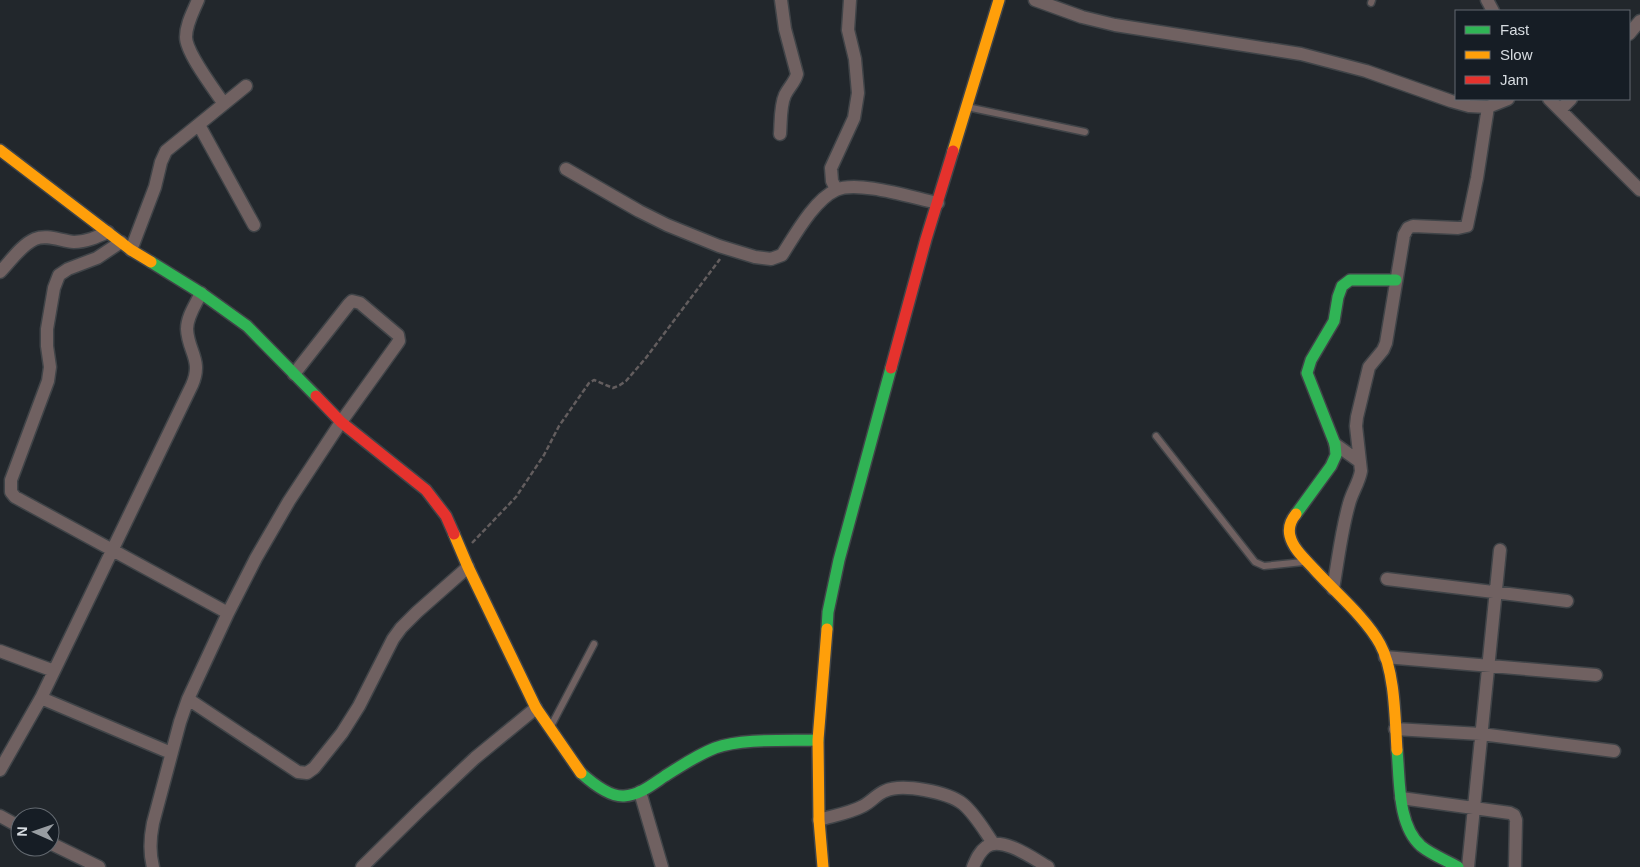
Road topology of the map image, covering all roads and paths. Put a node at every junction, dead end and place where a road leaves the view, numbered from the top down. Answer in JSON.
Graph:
{"nodes":[{"id":1,"x":198,"y":0,"type":"edge"},
{"id":2,"x":781,"y":0,"type":"edge"},
{"id":3,"x":850,"y":0,"type":"edge"},
{"id":4,"x":999,"y":0,"type":"edge"},
{"id":5,"x":1035,"y":0,"type":"edge"},
{"id":6,"x":1640,"y":21,"type":"edge"},
{"id":7,"x":1630,"y":33,"type":"edge"},
{"id":8,"x":246,"y":86,"type":"dead end"},
{"id":9,"x":1506,"y":100,"type":"edge"},
{"id":10,"x":1549,"y":100,"type":"edge"},
{"id":11,"x":1569,"y":100,"type":"edge"},
{"id":12,"x":224,"y":104,"type":"junction"},
{"id":13,"x":968,"y":107,"type":"junction"},
{"id":14,"x":1488,"y":107,"type":"junction"},
{"id":15,"x":1560,"y":110,"type":"junction"},
{"id":16,"x":199,"y":125,"type":"junction"},
{"id":17,"x":1085,"y":132,"type":"dead end"},
{"id":18,"x":780,"y":134,"type":"dead end"},
{"id":19,"x":0,"y":150,"type":"edge"},
{"id":20,"x":566,"y":169,"type":"dead end"},
{"id":21,"x":836,"y":189,"type":"junction"},
{"id":22,"x":1640,"y":190,"type":"edge"},
{"id":23,"x":936,"y":208,"type":"junction"},
{"id":24,"x":254,"y":225,"type":"dead end"},
{"id":25,"x":108,"y":232,"type":"junction"},
{"id":26,"x":126,"y":246,"type":"junction"},
{"id":27,"x":728,"y":248,"type":"junction"},
{"id":28,"x":0,"y":272,"type":"edge"},
{"id":29,"x":1396,"y":280,"type":"junction"},
{"id":30,"x":201,"y":293,"type":"junction"},
{"id":31,"x":294,"y":374,"type":"junction"},
{"id":32,"x":340,"y":422,"type":"junction"},
{"id":33,"x":1156,"y":436,"type":"dead end"},
{"id":34,"x":1335,"y":444,"type":"junction"},
{"id":35,"x":1360,"y":462,"type":"junction"},
{"id":36,"x":112,"y":549,"type":"junction"},
{"id":37,"x":1500,"y":550,"type":"dead end"},
{"id":38,"x":462,"y":553,"type":"junction"},
{"id":39,"x":1307,"y":562,"type":"junction"},
{"id":40,"x":468,"y":567,"type":"junction"},
{"id":41,"x":1387,"y":579,"type":"dead end"},
{"id":42,"x":1333,"y":589,"type":"junction"},
{"id":43,"x":1495,"y":592,"type":"junction"},
{"id":44,"x":1567,"y":601,"type":"dead end"},
{"id":45,"x":228,"y":613,"type":"junction"},
{"id":46,"x":594,"y":644,"type":"dead end"},
{"id":47,"x":0,"y":651,"type":"edge"},
{"id":48,"x":1385,"y":657,"type":"junction"},
{"id":49,"x":1488,"y":665,"type":"junction"},
{"id":50,"x":54,"y":671,"type":"junction"},
{"id":51,"x":1596,"y":676,"type":"dead end"},
{"id":52,"x":41,"y":698,"type":"junction"},
{"id":53,"x":188,"y":699,"type":"junction"},
{"id":54,"x":536,"y":708,"type":"junction"},
{"id":55,"x":1395,"y":729,"type":"junction"},
{"id":56,"x":550,"y":730,"type":"junction"},
{"id":57,"x":1481,"y":734,"type":"junction"},
{"id":58,"x":818,"y":740,"type":"junction"},
{"id":59,"x":1614,"y":752,"type":"dead end"},
{"id":60,"x":171,"y":753,"type":"junction"},
{"id":61,"x":0,"y":770,"type":"edge"},
{"id":62,"x":640,"y":792,"type":"junction"},
{"id":63,"x":1401,"y":798,"type":"junction"},
{"id":64,"x":1474,"y":807,"type":"junction"},
{"id":65,"x":818,"y":820,"type":"junction"},
{"id":66,"x":993,"y":843,"type":"junction"},
{"id":67,"x":60,"y":848,"type":"edge"},
{"id":68,"x":98,"y":867,"type":"edge"},
{"id":69,"x":153,"y":867,"type":"edge"},
{"id":70,"x":362,"y":867,"type":"edge"},
{"id":71,"x":662,"y":867,"type":"edge"},
{"id":72,"x":823,"y":867,"type":"edge"},
{"id":73,"x":973,"y":867,"type":"edge"},
{"id":74,"x":1048,"y":867,"type":"edge"},
{"id":75,"x":1458,"y":867,"type":"edge"},
{"id":76,"x":1468,"y":867,"type":"edge"},
{"id":77,"x":1515,"y":867,"type":"edge"}],
"edges":[{"from":1,"to":12,"type":"street"},
{"from":2,"to":18,"type":"street"},
{"from":3,"to":21,"type":"street"},
{"from":4,"to":13,"type":"street"},
{"from":5,"to":14,"type":"street"},
{"from":6,"to":7,"type":"street"},
{"from":8,"to":12,"type":"street"},
{"from":9,"to":14,"type":"street"},
{"from":10,"to":15,"type":"street"},
{"from":11,"to":15,"type":"street"},
{"from":12,"to":16,"type":"street"},
{"from":13,"to":17,"type":"lane"},
{"from":13,"to":23,"type":"street"},
{"from":14,"to":29,"type":"street"},
{"from":15,"to":22,"type":"street"},
{"from":16,"to":24,"type":"street"},
{"from":16,"to":26,"type":"street"},
{"from":19,"to":25,"type":"street"},
{"from":20,"to":27,"type":"street"},
{"from":21,"to":23,"type":"street"},
{"from":21,"to":27,"type":"street"},
{"from":23,"to":58,"type":"street"},
{"from":25,"to":26,"type":"street"},
{"from":25,"to":28,"type":"street"},
{"from":26,"to":30,"type":"street"},
{"from":26,"to":36,"type":"street"},
{"from":27,"to":38,"type":"path"},
{"from":29,"to":34,"type":"street"},
{"from":29,"to":35,"type":"street"},
{"from":30,"to":31,"type":"street"},
{"from":30,"to":36,"type":"street"},
{"from":31,"to":32,"type":"street"},
{"from":31,"to":32,"type":"street"},
{"from":32,"to":38,"type":"street"},
{"from":32,"to":45,"type":"street"},
{"from":33,"to":39,"type":"lane"},
{"from":34,"to":35,"type":"street"},
{"from":34,"to":39,"type":"street"},
{"from":35,"to":42,"type":"street"},
{"from":36,"to":45,"type":"street"},
{"from":36,"to":50,"type":"street"},
{"from":37,"to":43,"type":"street"},
{"from":38,"to":40,"type":"street"},
{"from":39,"to":42,"type":"street"},
{"from":40,"to":53,"type":"street"},
{"from":40,"to":54,"type":"street"},
{"from":41,"to":43,"type":"street"},
{"from":42,"to":48,"type":"street"},
{"from":43,"to":44,"type":"street"},
{"from":43,"to":49,"type":"street"},
{"from":45,"to":53,"type":"street"},
{"from":46,"to":56,"type":"lane"},
{"from":47,"to":50,"type":"street"},
{"from":48,"to":49,"type":"street"},
{"from":48,"to":55,"type":"street"},
{"from":49,"to":51,"type":"street"},
{"from":49,"to":57,"type":"street"},
{"from":50,"to":52,"type":"street"},
{"from":52,"to":60,"type":"street"},
{"from":52,"to":61,"type":"street"},
{"from":53,"to":60,"type":"street"},
{"from":54,"to":56,"type":"street"},
{"from":54,"to":70,"type":"street"},
{"from":55,"to":57,"type":"street"},
{"from":55,"to":63,"type":"street"},
{"from":56,"to":62,"type":"street"},
{"from":57,"to":59,"type":"street"},
{"from":57,"to":64,"type":"street"},
{"from":58,"to":62,"type":"street"},
{"from":58,"to":65,"type":"street"},
{"from":60,"to":69,"type":"street"},
{"from":62,"to":71,"type":"street"},
{"from":63,"to":64,"type":"street"},
{"from":63,"to":75,"type":"street"},
{"from":64,"to":76,"type":"street"},
{"from":64,"to":77,"type":"street"},
{"from":65,"to":66,"type":"street"},
{"from":65,"to":72,"type":"street"},
{"from":66,"to":73,"type":"street"},
{"from":66,"to":74,"type":"street"},
{"from":67,"to":68,"type":"street"}]}
